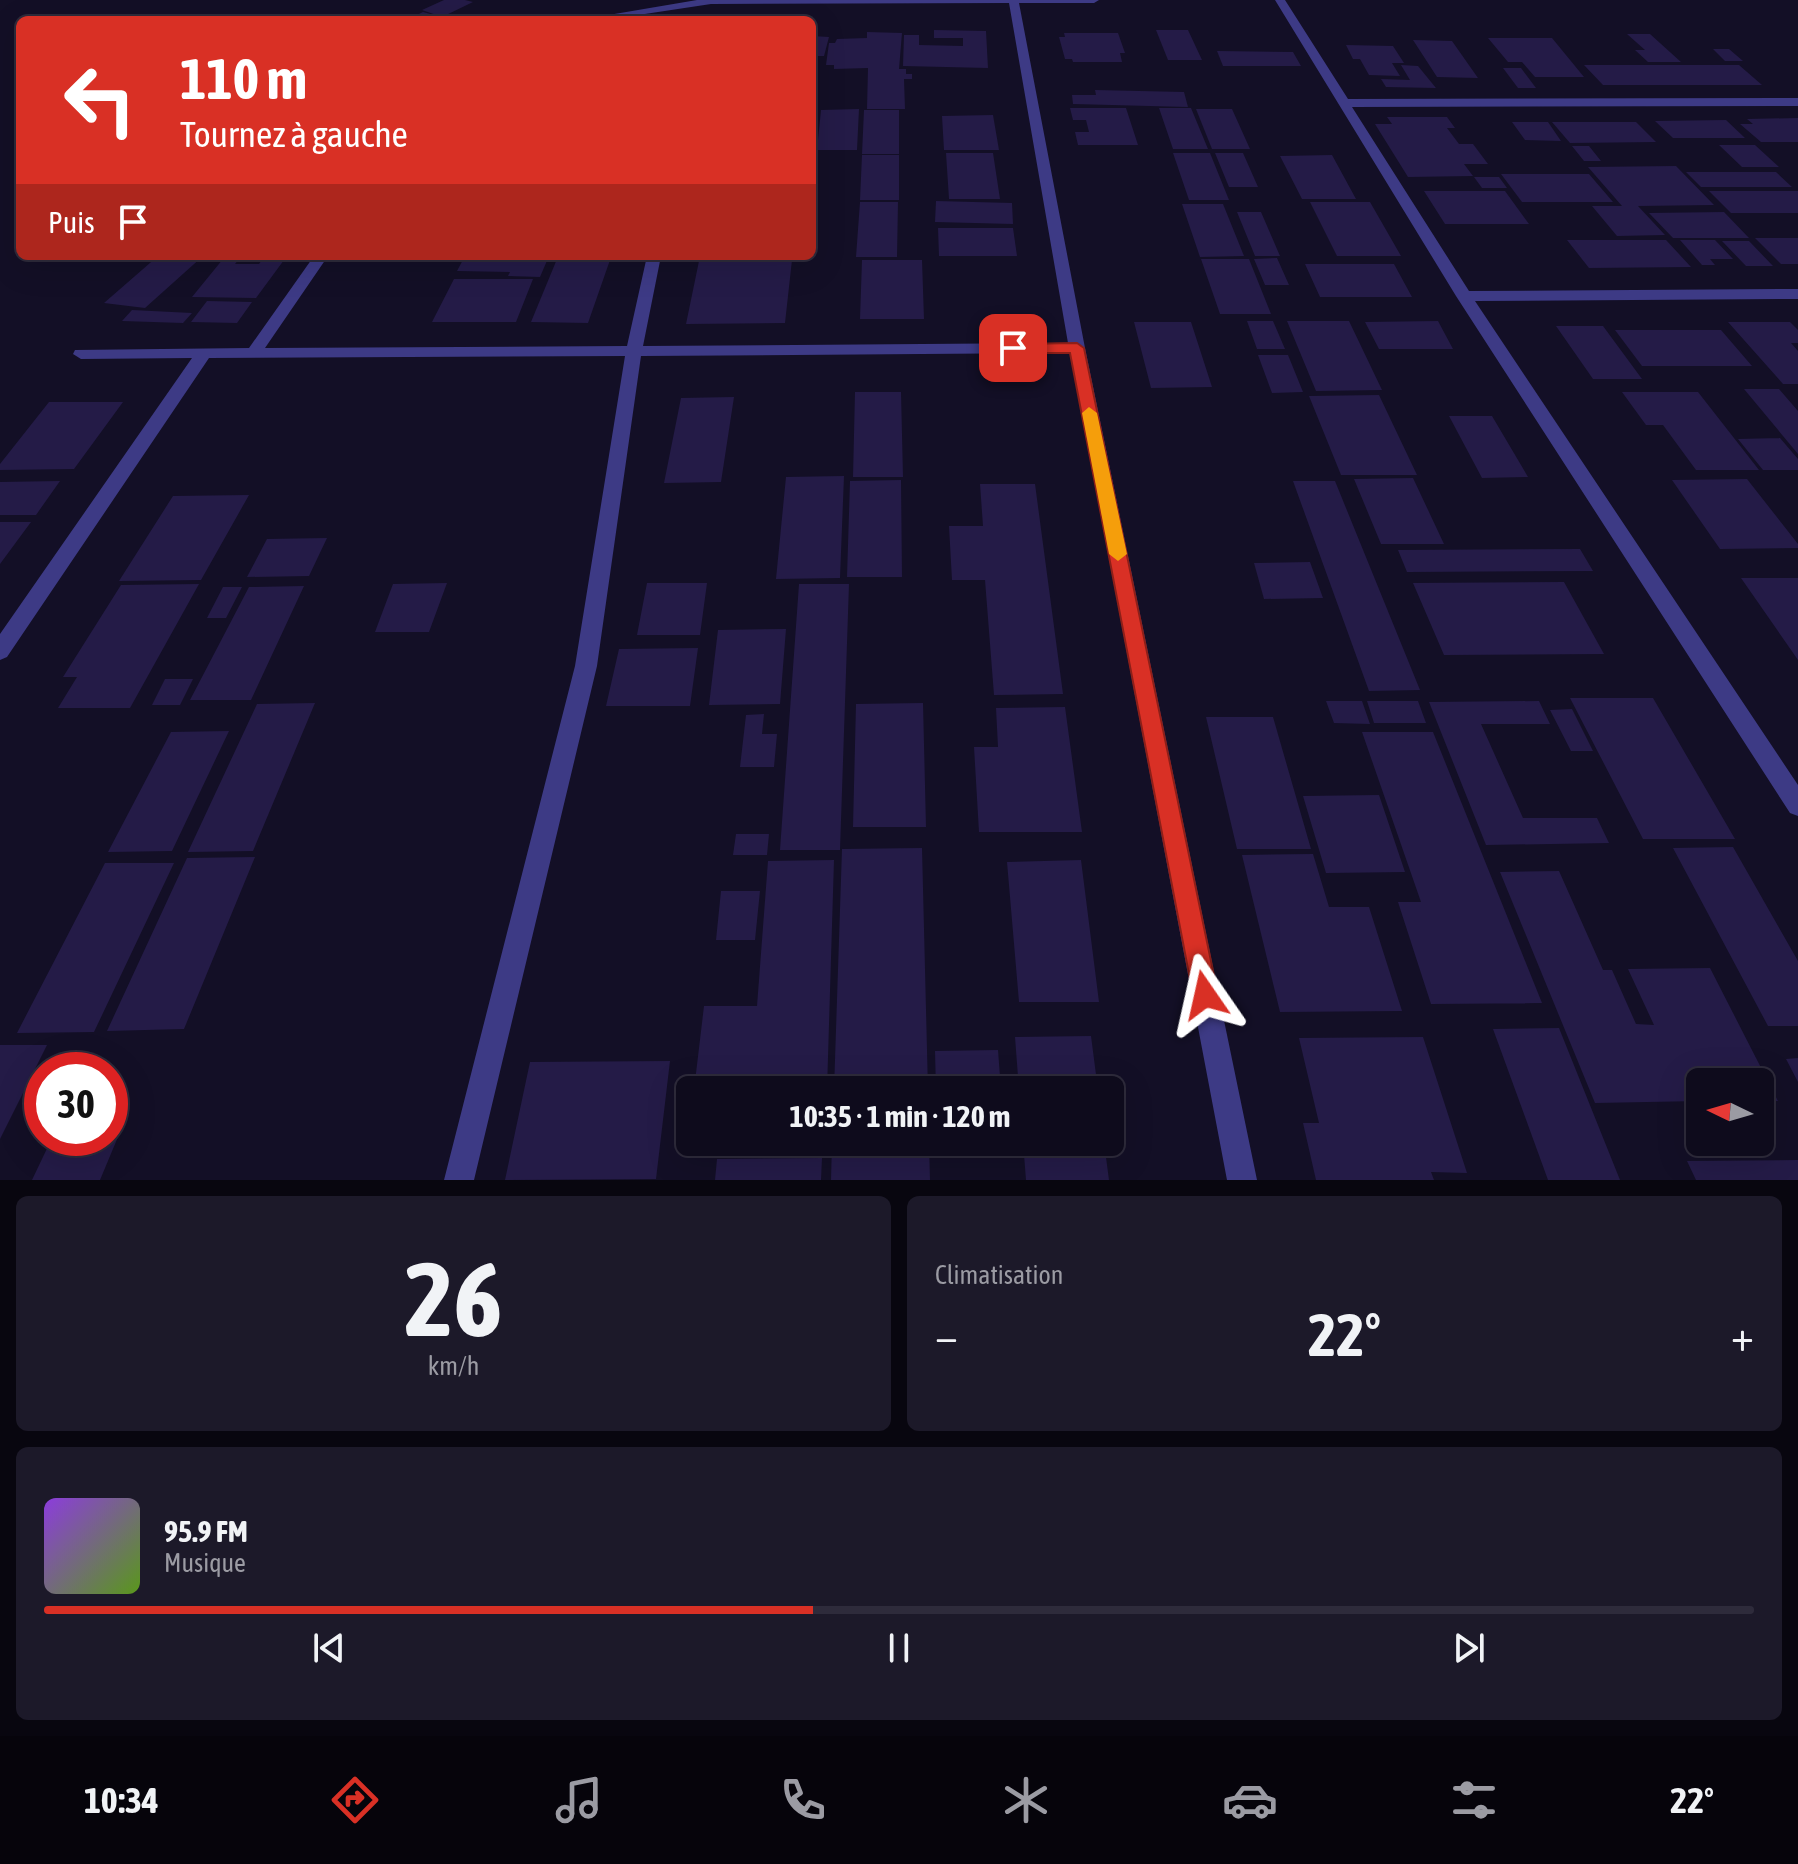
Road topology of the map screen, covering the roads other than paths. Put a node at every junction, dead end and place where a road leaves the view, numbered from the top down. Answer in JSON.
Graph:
{"nodes":[{"id":1,"x":1094,"y":0,"type":"edge"},
{"id":2,"x":1280,"y":0,"type":"edge"},
{"id":3,"x":1014,"y":2,"type":"edge"},
{"id":4,"x":710,"y":6,"type":"edge"},
{"id":5,"x":620,"y":16,"type":"edge"},
{"id":6,"x":1798,"y":102,"type":"edge"},
{"id":7,"x":1346,"y":103,"type":"junction"},
{"id":8,"x":318,"y":260,"type":"edge"},
{"id":9,"x":653,"y":260,"type":"edge"},
{"id":10,"x":1798,"y":294,"type":"edge"},
{"id":11,"x":1464,"y":296,"type":"junction"},
{"id":12,"x":1077,"y":348,"type":"junction"},
{"id":13,"x":634,"y":349,"type":"junction"},
{"id":14,"x":254,"y":352,"type":"junction"},
{"id":15,"x":204,"y":353,"type":"junction"},
{"id":16,"x":81,"y":354,"type":"dead end"},
{"id":17,"x":0,"y":651,"type":"edge"},
{"id":18,"x":1798,"y":805,"type":"edge"},
{"id":19,"x":459,"y":1180,"type":"edge"},
{"id":20,"x":1242,"y":1180,"type":"edge"}],
"edges":[{"from":1,"to":3,"type":"street"},
{"from":2,"to":7,"type":"street"},
{"from":3,"to":4,"type":"street"},
{"from":3,"to":12,"type":"street"},
{"from":4,"to":5,"type":"street"},
{"from":6,"to":7,"type":"street"},
{"from":7,"to":11,"type":"street"},
{"from":8,"to":14,"type":"street"},
{"from":9,"to":13,"type":"street"},
{"from":10,"to":11,"type":"street"},
{"from":11,"to":18,"type":"street"},
{"from":12,"to":13,"type":"street"},
{"from":12,"to":20,"type":"street"},
{"from":13,"to":14,"type":"street"},
{"from":13,"to":19,"type":"street"},
{"from":14,"to":15,"type":"street"},
{"from":15,"to":16,"type":"street"},
{"from":15,"to":17,"type":"street"}]}
